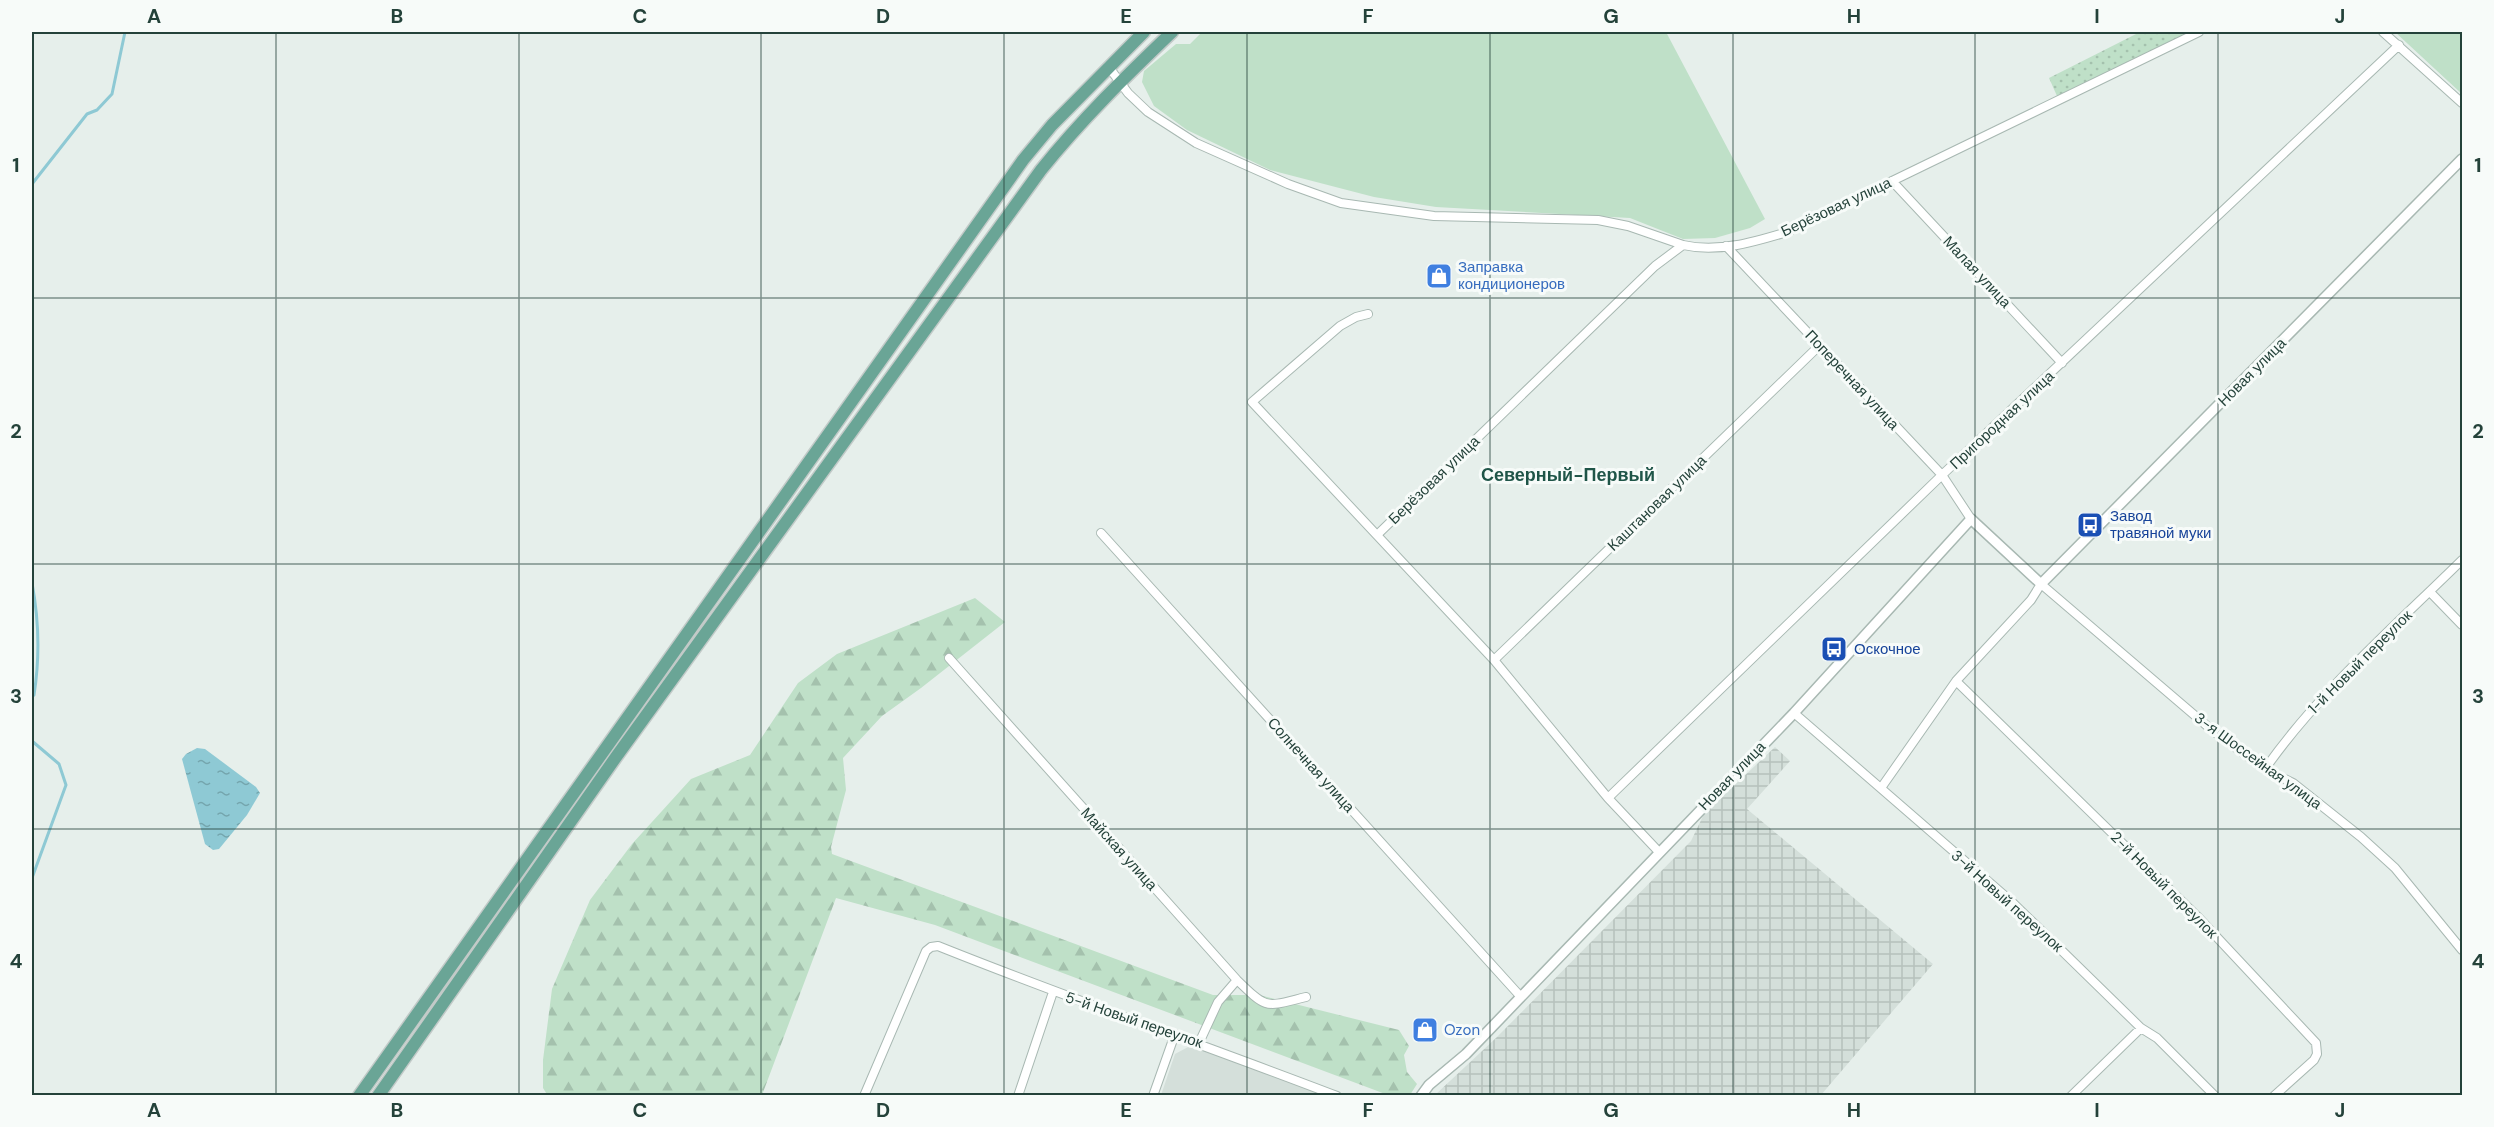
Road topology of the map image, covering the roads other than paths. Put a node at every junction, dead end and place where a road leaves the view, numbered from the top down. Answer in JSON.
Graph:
{"nodes":[{"id":1,"x":1144,"y":32,"type":"edge"},
{"id":2,"x":1172,"y":32,"type":"edge"},
{"id":3,"x":2199,"y":32,"type":"edge"},
{"id":4,"x":2383,"y":32,"type":"edge"},
{"id":5,"x":2399,"y":45,"type":"junction"},
{"id":6,"x":1108,"y":66,"type":"junction"},
{"id":7,"x":1119,"y":82,"type":"junction"},
{"id":8,"x":2463,"y":103,"type":"edge"},
{"id":9,"x":2463,"y":159,"type":"edge"},
{"id":10,"x":1892,"y":181,"type":"junction"},
{"id":11,"x":1683,"y":245,"type":"junction"},
{"id":12,"x":1726,"y":246,"type":"junction"},
{"id":13,"x":1368,"y":314,"type":"dead end"},
{"id":14,"x":1820,"y":345,"type":"junction"},
{"id":15,"x":2062,"y":363,"type":"junction"},
{"id":16,"x":1942,"y":475,"type":"junction"},
{"id":17,"x":1971,"y":519,"type":"junction"},
{"id":18,"x":1101,"y":533,"type":"dead end"},
{"id":19,"x":1377,"y":535,"type":"junction"},
{"id":20,"x":2463,"y":560,"type":"edge"},
{"id":21,"x":2041,"y":584,"type":"junction"},
{"id":22,"x":2430,"y":592,"type":"junction"},
{"id":23,"x":2463,"y":625,"type":"edge"},
{"id":24,"x":949,"y":658,"type":"dead end"},
{"id":25,"x":1494,"y":660,"type":"junction"},
{"id":26,"x":1956,"y":681,"type":"junction"},
{"id":27,"x":1794,"y":713,"type":"junction"},
{"id":28,"x":2265,"y":769,"type":"junction"},
{"id":29,"x":1881,"y":788,"type":"junction"},
{"id":30,"x":1608,"y":798,"type":"junction"},
{"id":31,"x":1659,"y":852,"type":"junction"},
{"id":32,"x":2463,"y":950,"type":"edge"},
{"id":33,"x":1237,"y":980,"type":"junction"},
{"id":34,"x":1053,"y":992,"type":"junction"},
{"id":35,"x":1306,"y":997,"type":"dead end"},
{"id":36,"x":1521,"y":997,"type":"junction"},
{"id":37,"x":2141,"y":1028,"type":"junction"},
{"id":38,"x":1175,"y":1034,"type":"junction"},
{"id":39,"x":1199,"y":1043,"type":"junction"},
{"id":40,"x":359,"y":1095,"type":"edge"},
{"id":41,"x":378,"y":1095,"type":"edge"},
{"id":42,"x":864,"y":1095,"type":"edge"},
{"id":43,"x":1018,"y":1095,"type":"edge"},
{"id":44,"x":1153,"y":1095,"type":"edge"},
{"id":45,"x":1337,"y":1095,"type":"edge"},
{"id":46,"x":1421,"y":1095,"type":"edge"},
{"id":47,"x":2071,"y":1095,"type":"edge"},
{"id":48,"x":2215,"y":1095,"type":"edge"},
{"id":49,"x":2274,"y":1095,"type":"edge"}],
"edges":[{"from":1,"to":6,"type":"main road"},
{"from":2,"to":7,"type":"main road"},
{"from":3,"to":10,"type":"street","name":"Берёзовая улица"},
{"from":4,"to":5,"type":"street"},
{"from":5,"to":8,"type":"street"},
{"from":5,"to":15,"type":"street","name":"Пригородная улица"},
{"from":6,"to":7,"type":"street"},
{"from":6,"to":40,"type":"main road"},
{"from":7,"to":11,"type":"street"},
{"from":7,"to":41,"type":"main road"},
{"from":9,"to":21,"type":"street","name":"Новая улица"},
{"from":10,"to":12,"type":"street","name":"Берёзовая улица"},
{"from":10,"to":15,"type":"street","name":"Малая улица"},
{"from":11,"to":12,"type":"street","name":"Берёзовая улица"},
{"from":11,"to":19,"type":"street","name":"Берёзовая улица"},
{"from":12,"to":14,"type":"street","name":"Поперечная улица"},
{"from":13,"to":19,"type":"street"},
{"from":14,"to":16,"type":"street","name":"Поперечная улица"},
{"from":14,"to":25,"type":"street","name":"Каштановая улица"},
{"from":15,"to":16,"type":"street","name":"Пригородная улица"},
{"from":16,"to":17,"type":"street","name":"Поперечная улица"},
{"from":16,"to":30,"type":"street","name":"Пригородная улица"},
{"from":17,"to":21,"type":"street"},
{"from":17,"to":27,"type":"street","name":"Новая улица"},
{"from":18,"to":36,"type":"street","name":"Солнечная улица"},
{"from":19,"to":25,"type":"street"},
{"from":20,"to":22,"type":"street","name":"1-й Новый переулок"},
{"from":21,"to":26,"type":"street","name":"Новая улица"},
{"from":21,"to":28,"type":"street","name":"3-я Шоссейная улица"},
{"from":22,"to":23,"type":"street"},
{"from":22,"to":28,"type":"street","name":"1-й Новый переулок"},
{"from":24,"to":33,"type":"street","name":"Майская улица"},
{"from":25,"to":30,"type":"street"},
{"from":26,"to":29,"type":"street","name":"Новая улица"},
{"from":26,"to":49,"type":"street","name":"2-й Новый переулок"},
{"from":27,"to":29,"type":"street","name":"3-й Новый переулок"},
{"from":27,"to":31,"type":"street","name":"Новая улица"},
{"from":28,"to":32,"type":"street","name":"3-я Шоссейная улица"},
{"from":29,"to":37,"type":"street","name":"3-й Новый переулок"},
{"from":30,"to":31,"type":"street"},
{"from":31,"to":36,"type":"street","name":"Новая улица"},
{"from":33,"to":35,"type":"street","name":"Майская улица"},
{"from":33,"to":39,"type":"street"},
{"from":34,"to":38,"type":"street","name":"5-й Новый переулок"},
{"from":34,"to":42,"type":"street","name":"5-й Новый переулок"},
{"from":34,"to":43,"type":"street"},
{"from":36,"to":46,"type":"street","name":"Новая улица"},
{"from":37,"to":47,"type":"street"},
{"from":37,"to":48,"type":"street","name":"3-й Новый переулок"},
{"from":38,"to":39,"type":"street","name":"5-й Новый переулок"},
{"from":38,"to":44,"type":"street"},
{"from":39,"to":45,"type":"street","name":"5-й Новый переулок"}]}
